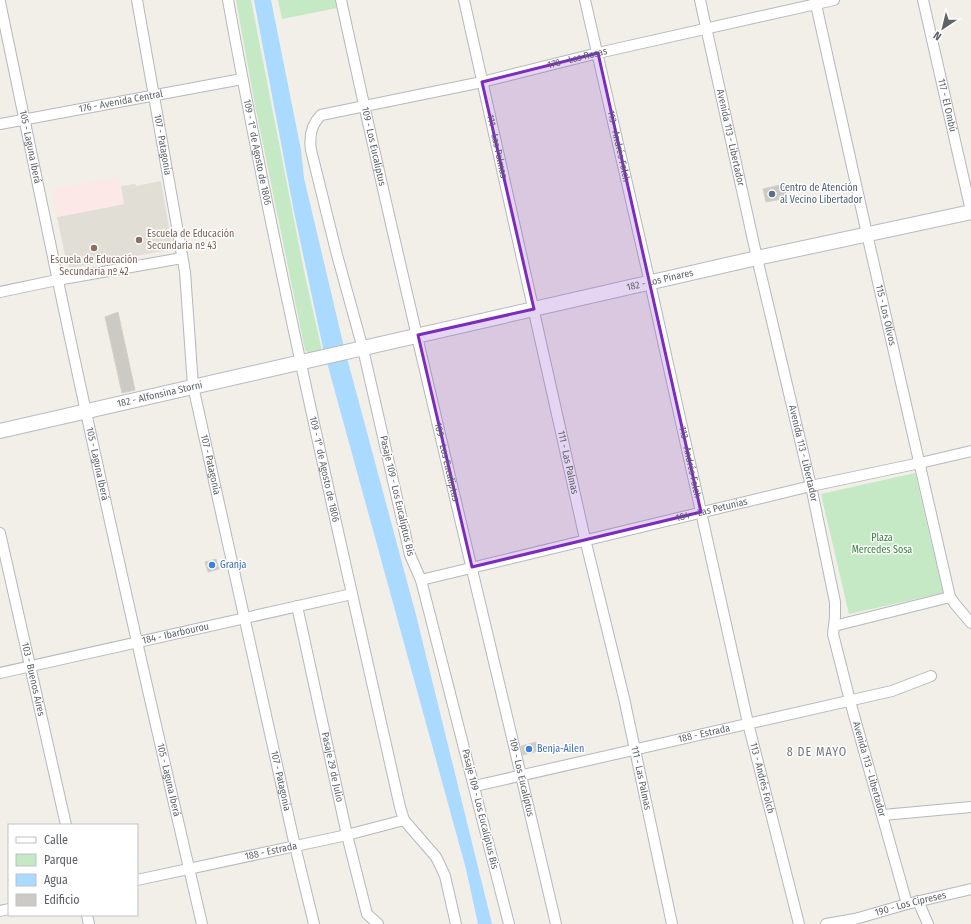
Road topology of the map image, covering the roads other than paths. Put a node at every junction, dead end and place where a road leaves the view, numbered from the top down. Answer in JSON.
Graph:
{"nodes":[{"id":1,"x":137,"y":0,"type":"edge"},
{"id":2,"x":228,"y":0,"type":"edge"},
{"id":3,"x":342,"y":0,"type":"edge"},
{"id":4,"x":464,"y":0,"type":"edge"},
{"id":5,"x":585,"y":0,"type":"edge"},
{"id":6,"x":700,"y":0,"type":"edge"},
{"id":7,"x":834,"y":0,"type":"edge"},
{"id":8,"x":923,"y":0,"type":"edge"},
{"id":9,"x":0,"y":2,"type":"edge"},
{"id":10,"x":816,"y":2,"type":"edge"},
{"id":11,"x":706,"y":29,"type":"junction"},
{"id":12,"x":598,"y":53,"type":"junction"},
{"id":13,"x":242,"y":79,"type":"junction"},
{"id":14,"x":482,"y":82,"type":"junction"},
{"id":15,"x":154,"y":96,"type":"junction"},
{"id":16,"x":364,"y":106,"type":"junction"},
{"id":17,"x":321,"y":115,"type":"joint"},
{"id":18,"x":25,"y":119,"type":"junction"},
{"id":19,"x":0,"y":124,"type":"edge"},
{"id":20,"x":971,"y":211,"type":"edge"},
{"id":21,"x":867,"y":234,"type":"junction"},
{"id":22,"x":182,"y":258,"type":"junction"},
{"id":23,"x":757,"y":258,"type":"junction"},
{"id":24,"x":57,"y":280,"type":"junction"},
{"id":25,"x":650,"y":283,"type":"junction"},
{"id":26,"x":0,"y":292,"type":"edge"},
{"id":27,"x":534,"y":309,"type":"junction"},
{"id":28,"x":418,"y":336,"type":"junction"},
{"id":29,"x":356,"y":350,"type":"junction"},
{"id":30,"x":319,"y":359,"type":"joint"},
{"id":31,"x":301,"y":362,"type":"junction"},
{"id":32,"x":193,"y":386,"type":"junction"},
{"id":33,"x":86,"y":411,"type":"junction"},
{"id":34,"x":0,"y":431,"type":"edge"},
{"id":35,"x":971,"y":451,"type":"edge"},
{"id":36,"x":920,"y":463,"type":"junction"},
{"id":37,"x":811,"y":486,"type":"junction"},
{"id":38,"x":701,"y":512,"type":"junction"},
{"id":39,"x":0,"y":533,"type":"edge"},
{"id":40,"x":585,"y":540,"type":"junction"},
{"id":41,"x":472,"y":567,"type":"junction"},
{"id":42,"x":421,"y":580,"type":"junction"},
{"id":43,"x":352,"y":594,"type":"junction"},
{"id":44,"x":950,"y":597,"type":"junction"},
{"id":45,"x":297,"y":606,"type":"junction"},
{"id":46,"x":244,"y":617,"type":"junction"},
{"id":47,"x":971,"y":623,"type":"edge"},
{"id":48,"x":834,"y":626,"type":"junction"},
{"id":49,"x":137,"y":642,"type":"junction"},
{"id":50,"x":30,"y":666,"type":"junction"},
{"id":51,"x":0,"y":673,"type":"edge"},
{"id":52,"x":931,"y":676,"type":"dead end"},
{"id":53,"x":850,"y":701,"type":"junction"},
{"id":54,"x":748,"y":723,"type":"junction"},
{"id":55,"x":635,"y":750,"type":"junction"},
{"id":56,"x":522,"y":776,"type":"junction"},
{"id":57,"x":475,"y":786,"type":"junction"},
{"id":58,"x":971,"y":807,"type":"edge"},
{"id":59,"x":883,"y":815,"type":"junction"},
{"id":60,"x":404,"y":820,"type":"junction"},
{"id":61,"x":66,"y":824,"type":"edge"},
{"id":62,"x":347,"y":834,"type":"junction"},
{"id":63,"x":295,"y":846,"type":"junction"},
{"id":64,"x":189,"y":868,"type":"junction"},
{"id":65,"x":138,"y":880,"type":"edge"},
{"id":66,"x":971,"y":889,"type":"edge"},
{"id":67,"x":918,"y":901,"type":"junction"},
{"id":68,"x":907,"y":904,"type":"junction"},
{"id":69,"x":202,"y":924,"type":"edge"},
{"id":70,"x":314,"y":924,"type":"edge"},
{"id":71,"x":378,"y":924,"type":"edge"},
{"id":72,"x":456,"y":924,"type":"edge"},
{"id":73,"x":510,"y":924,"type":"edge"},
{"id":74,"x":556,"y":924,"type":"edge"},
{"id":75,"x":672,"y":924,"type":"edge"},
{"id":76,"x":799,"y":924,"type":"edge"},
{"id":77,"x":826,"y":924,"type":"edge"},
{"id":78,"x":928,"y":924,"type":"edge"}],
"edges":[{"from":1,"to":15,"type":"street","name":"107 - Patagonia"},
{"from":2,"to":13,"type":"street","name":"109 - 1° de Agosto de 1806"},
{"from":3,"to":16,"type":"street","name":"109 - Los Eucaliptus"},
{"from":4,"to":14,"type":"street","name":"111 - Las Palmas"},
{"from":5,"to":12,"type":"street","name":"113 - Andrés Folch"},
{"from":6,"to":11,"type":"street","name":"Avenida 113 - Libertador"},
{"from":7,"to":10,"type":"street","name":"178 - Las Rosas"},
{"from":8,"to":20,"type":"street","name":"117 - El Ombú"},
{"from":9,"to":18,"type":"street","name":"105 - Laguna Iberá"},
{"from":10,"to":11,"type":"street","name":"178 - Las Rosas"},
{"from":10,"to":21,"type":"street","name":"115 - Los Olivos"},
{"from":11,"to":12,"type":"street","name":"178 - Las Rosas"},
{"from":11,"to":23,"type":"street","name":"Avenida 113 - Libertador"},
{"from":12,"to":14,"type":"street","name":"178 - Las Rosas"},
{"from":12,"to":25,"type":"street","name":"113 - Andrés Folch"},
{"from":13,"to":15,"type":"street","name":"176 - Avenida Central"},
{"from":13,"to":31,"type":"street","name":"109 - 1° de Agosto de 1806"},
{"from":14,"to":16,"type":"street","name":"178 - Las Rosas"},
{"from":14,"to":27,"type":"street","name":"111 - Las Palmas"},
{"from":15,"to":18,"type":"street","name":"176 - Avenida Central"},
{"from":15,"to":22,"type":"street","name":"107 - Patagonia"},
{"from":16,"to":17,"type":"street","name":"178 - Las Rosas"},
{"from":16,"to":28,"type":"street","name":"109 - Los Eucaliptus"},
{"from":17,"to":29,"type":"street","name":"Pasaje 109 - Los Eucaliptus Bis"},
{"from":18,"to":19,"type":"street","name":"176 - Avenida Central"},
{"from":18,"to":24,"type":"street","name":"105 - Laguna Iberá"},
{"from":20,"to":21,"type":"street","name":"182 - Los Pinares"},
{"from":21,"to":23,"type":"street","name":"182 - Los Pinares"},
{"from":21,"to":36,"type":"street","name":"115 - Los Olivos"},
{"from":22,"to":24,"type":"street"},
{"from":22,"to":32,"type":"street","name":"107 - Patagonia"},
{"from":23,"to":25,"type":"street","name":"182 - Los Pinares"},
{"from":23,"to":37,"type":"street","name":"Avenida 113 - Libertador"},
{"from":24,"to":26,"type":"street"},
{"from":24,"to":33,"type":"street","name":"105 - Laguna Iberá"},
{"from":25,"to":27,"type":"street","name":"182 - Los Pinares"},
{"from":25,"to":38,"type":"street","name":"113 - Andrés Folch"},
{"from":27,"to":28,"type":"street","name":"182 - Los Pinares"},
{"from":27,"to":40,"type":"street","name":"111 - Las Palmas"},
{"from":28,"to":29,"type":"street","name":"182 - Los Pinares"},
{"from":28,"to":41,"type":"street","name":"109 - Los Eucaliptus"},
{"from":29,"to":30,"type":"street","name":"182 - Los Pinares"},
{"from":29,"to":42,"type":"street","name":"Pasaje 109 - Los Eucaliptus Bis"},
{"from":30,"to":31,"type":"street","name":"182 - Alfonsina Storni"},
{"from":31,"to":32,"type":"street","name":"182 - Alfonsina Storni"},
{"from":31,"to":43,"type":"street","name":"109 - 1° de Agosto de 1806"},
{"from":32,"to":33,"type":"street","name":"182 - Alfonsina Storni"},
{"from":32,"to":46,"type":"street","name":"107 - Patagonia"},
{"from":33,"to":34,"type":"street","name":"182 - Alfonsina Storni"},
{"from":33,"to":49,"type":"street","name":"105 - Laguna Iberá"},
{"from":35,"to":36,"type":"street","name":"184 - Las Petunias"},
{"from":36,"to":37,"type":"street","name":"184 - Las Petunias"},
{"from":36,"to":44,"type":"street","name":"115 - Los Olivos"},
{"from":37,"to":38,"type":"street","name":"184 - Las Petunias"},
{"from":37,"to":48,"type":"street","name":"Avenida 113 - Libertador"},
{"from":38,"to":40,"type":"street","name":"184 - Las Petunias"},
{"from":38,"to":54,"type":"street","name":"113 - Andrés Folch"},
{"from":39,"to":50,"type":"street","name":"103 - Buenos Aires"},
{"from":40,"to":41,"type":"street","name":"184 - Las Petunias"},
{"from":40,"to":55,"type":"street","name":"111 - Las Palmas"},
{"from":41,"to":42,"type":"street","name":"184 - Las Petunias"},
{"from":41,"to":56,"type":"street","name":"109 - Los Eucaliptus"},
{"from":42,"to":57,"type":"street","name":"Pasaje 109 - Los Eucaliptus Bis"},
{"from":43,"to":45,"type":"street","name":"184 - Ibarbourou"},
{"from":43,"to":60,"type":"street","name":"109 - 1° de Agosto de 1806"},
{"from":44,"to":47,"type":"street","name":"115 - Los Olivos"},
{"from":44,"to":48,"type":"street"},
{"from":45,"to":46,"type":"street","name":"184 - Ibarbourou"},
{"from":45,"to":62,"type":"street","name":"Pasaje 29 de Julio"},
{"from":46,"to":49,"type":"street","name":"184 - Ibarbourou"},
{"from":46,"to":63,"type":"street","name":"107 - Patagonia"},
{"from":48,"to":53,"type":"street","name":"Avenida 113 - Libertador"},
{"from":49,"to":50,"type":"street","name":"184 - Ibarbourou"},
{"from":49,"to":64,"type":"street","name":"105 - Laguna Iberá"},
{"from":50,"to":51,"type":"street","name":"184 - Ibarbourou"},
{"from":50,"to":61,"type":"street","name":"103 - Buenos Aires"},
{"from":52,"to":53,"type":"street","name":"188 - Estrada"},
{"from":53,"to":54,"type":"street","name":"188 - Estrada"},
{"from":53,"to":59,"type":"street","name":"Avenida 113 - Libertador"},
{"from":54,"to":55,"type":"street","name":"188 - Estrada"},
{"from":54,"to":76,"type":"street","name":"113 - Andrés Folch"},
{"from":55,"to":56,"type":"street","name":"188 - Estrada"},
{"from":55,"to":75,"type":"street","name":"111 - Las Palmas"},
{"from":56,"to":57,"type":"street","name":"188 - Estrada"},
{"from":56,"to":74,"type":"street","name":"109 - Los Eucaliptus"},
{"from":57,"to":73,"type":"street","name":"Pasaje 109 - Los Eucaliptus Bis"},
{"from":58,"to":59,"type":"street"},
{"from":59,"to":68,"type":"street","name":"Avenida 113 - Libertador"},
{"from":60,"to":62,"type":"street","name":"188 - Estrada"},
{"from":60,"to":72,"type":"street","name":"109 - 1° de Agosto de 1806"},
{"from":62,"to":63,"type":"street","name":"188 - Estrada"},
{"from":62,"to":71,"type":"street","name":"Pasaje 29 de Julio"},
{"from":63,"to":64,"type":"street","name":"188 - Estrada"},
{"from":63,"to":70,"type":"street","name":"107 - Patagonia"},
{"from":64,"to":65,"type":"street","name":"188 - Estrada"},
{"from":64,"to":69,"type":"street","name":"105 - Laguna Iberá"},
{"from":66,"to":67,"type":"street","name":"190 - Los Cipreses"},
{"from":67,"to":68,"type":"street","name":"190 - Los Cipreses"},
{"from":67,"to":78,"type":"street"},
{"from":68,"to":77,"type":"street","name":"190 - Los Cipreses"}]}
